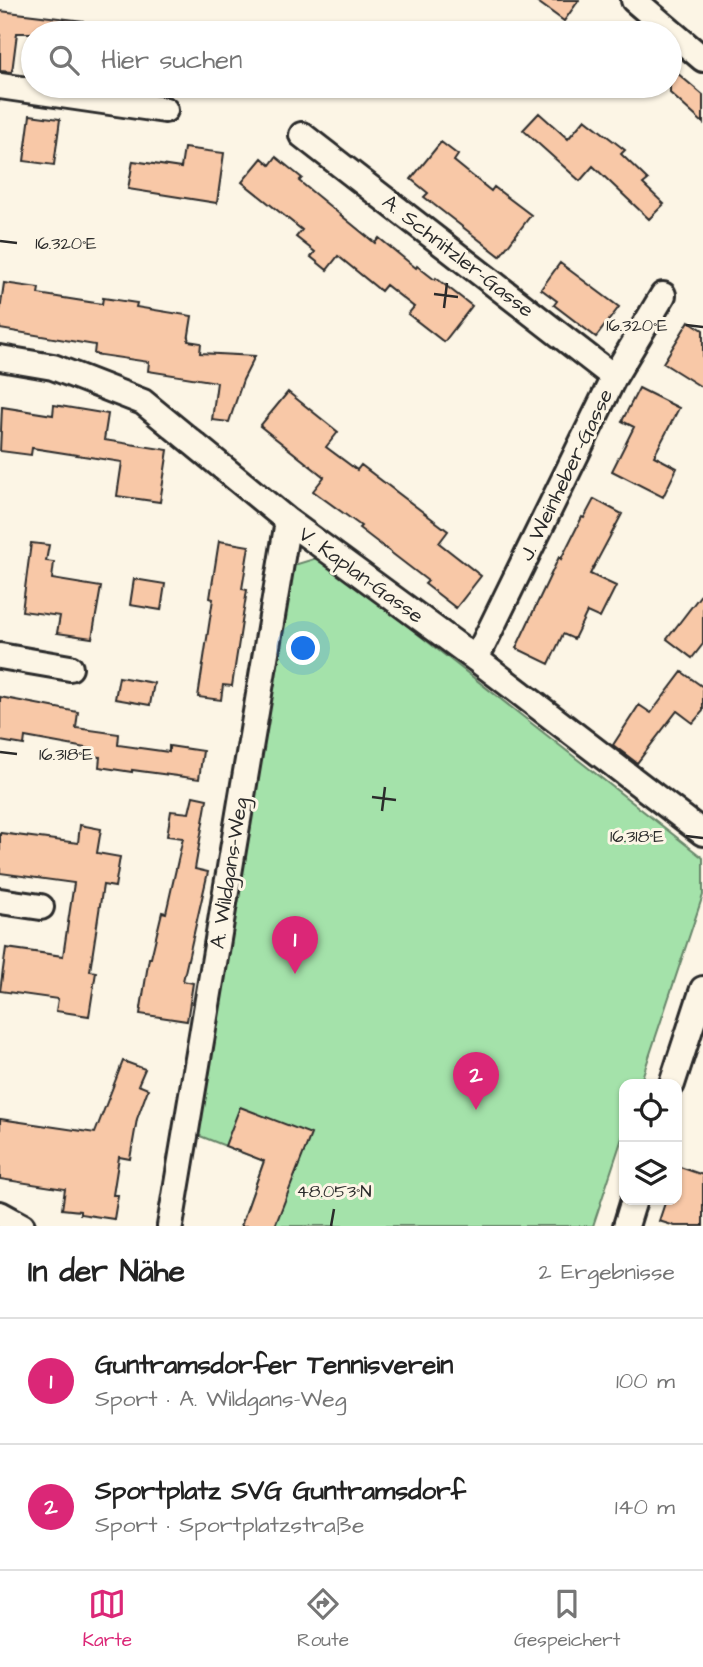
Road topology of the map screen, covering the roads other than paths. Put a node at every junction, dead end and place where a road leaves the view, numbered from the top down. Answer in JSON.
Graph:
{"nodes":[{"id":1,"x":634,"y":0,"type":"edge"},
{"id":2,"x":661,"y":21,"type":"edge"},
{"id":3,"x":682,"y":37,"type":"edge"},
{"id":4,"x":701,"y":52,"type":"edge"},
{"id":5,"x":0,"y":86,"type":"edge"},
{"id":6,"x":21,"y":89,"type":"edge"},
{"id":7,"x":82,"y":98,"type":"edge"},
{"id":8,"x":165,"y":110,"type":"dead end"},
{"id":9,"x":302,"y":135,"type":"dead end"},
{"id":10,"x":663,"y":295,"type":"dead end"},
{"id":11,"x":0,"y":358,"type":"edge"},
{"id":12,"x":614,"y":377,"type":"junction"},
{"id":13,"x":288,"y":521,"type":"junction"},
{"id":14,"x":0,"y":656,"type":"edge"},
{"id":15,"x":476,"y":659,"type":"junction"},
{"id":16,"x":70,"y":668,"type":"dead end"},
{"id":17,"x":703,"y":833,"type":"edge"},
{"id":18,"x":0,"y":901,"type":"edge"},
{"id":19,"x":41,"y":907,"type":"dead end"},
{"id":20,"x":703,"y":989,"type":"edge"},
{"id":21,"x":674,"y":1079,"type":"edge"},
{"id":22,"x":632,"y":1205,"type":"edge"},
{"id":23,"x":0,"y":1214,"type":"edge"},
{"id":24,"x":22,"y":1226,"type":"edge"},
{"id":25,"x":170,"y":1226,"type":"edge"},
{"id":26,"x":626,"y":1226,"type":"edge"}],
"edges":[{"from":1,"to":2,"type":"street"},
{"from":3,"to":4,"type":"street"},
{"from":5,"to":6,"type":"street"},
{"from":7,"to":8,"type":"street"},
{"from":9,"to":12,"type":"street","name":"A. Schnitzler-Gasse"},
{"from":10,"to":12,"type":"street","name":"J. Weinheber-Gasse"},
{"from":11,"to":13,"type":"street","name":"V. Kaplan-Gasse"},
{"from":12,"to":15,"type":"street","name":"J. Weinheber-Gasse"},
{"from":13,"to":15,"type":"street","name":"V. Kaplan-Gasse"},
{"from":13,"to":25,"type":"street","name":"A. Wildgans-Weg"},
{"from":14,"to":16,"type":"street"},
{"from":15,"to":17,"type":"street","name":"V. Kaplan-Gasse"},
{"from":18,"to":19,"type":"street"},
{"from":20,"to":21,"type":"street"},
{"from":22,"to":26,"type":"street"},
{"from":23,"to":24,"type":"street"}]}
